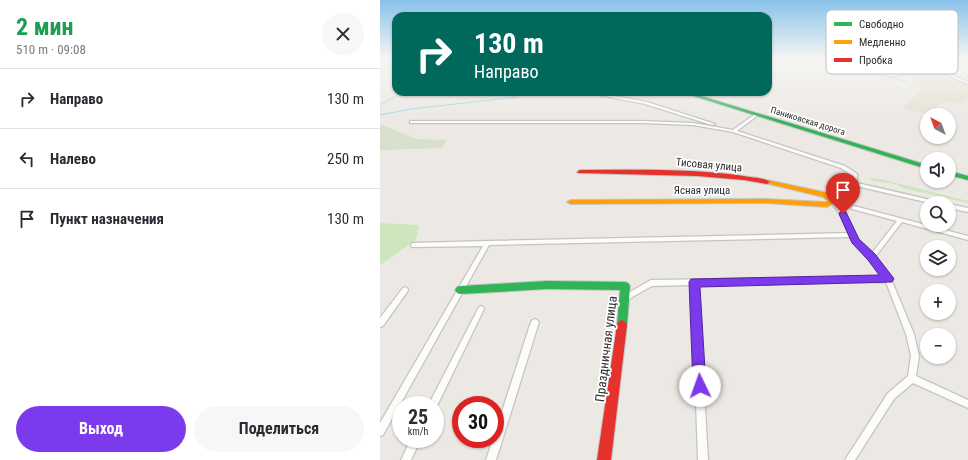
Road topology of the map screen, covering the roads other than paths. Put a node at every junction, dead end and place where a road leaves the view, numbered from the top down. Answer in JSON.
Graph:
{"nodes":[{"id":1,"x":608,"y":96,"type":"edge"},
{"id":2,"x":696,"y":96,"type":"edge"},
{"id":3,"x":756,"y":115,"type":"junction"},
{"id":4,"x":411,"y":122,"type":"dead end"},
{"id":5,"x":722,"y":128,"type":"junction"},
{"id":6,"x":734,"y":131,"type":"junction"},
{"id":7,"x":920,"y":165,"type":"edge"},
{"id":8,"x":580,"y":172,"type":"dead end"},
{"id":9,"x":956,"y":175,"type":"edge"},
{"id":10,"x":968,"y":178,"type":"edge"},
{"id":11,"x":855,"y":184,"type":"junction"},
{"id":12,"x":920,"y":199,"type":"edge"},
{"id":13,"x":833,"y":201,"type":"junction"},
{"id":14,"x":571,"y":202,"type":"dead end"},
{"id":15,"x":956,"y":207,"type":"edge"},
{"id":16,"x":854,"y":208,"type":"dead end"},
{"id":17,"x":968,"y":210,"type":"edge"},
{"id":18,"x":901,"y":220,"type":"junction"},
{"id":19,"x":853,"y":235,"type":"junction"},
{"id":20,"x":968,"y":238,"type":"edge"},
{"id":21,"x":487,"y":243,"type":"junction"},
{"id":22,"x":414,"y":245,"type":"dead end"},
{"id":23,"x":872,"y":257,"type":"junction"},
{"id":24,"x":888,"y":279,"type":"junction"},
{"id":25,"x":695,"y":282,"type":"junction"},
{"id":26,"x":405,"y":290,"type":"dead end"},
{"id":27,"x":460,"y":290,"type":"junction"},
{"id":28,"x":624,"y":298,"type":"junction"},
{"id":29,"x":481,"y":309,"type":"dead end"},
{"id":30,"x":535,"y":322,"type":"dead end"},
{"id":31,"x":380,"y":324,"type":"edge"},
{"id":32,"x":912,"y":378,"type":"junction"},
{"id":33,"x":438,"y":396,"type":"edge"},
{"id":34,"x":968,"y":404,"type":"edge"},
{"id":35,"x":380,"y":432,"type":"edge"},
{"id":36,"x":412,"y":448,"type":"edge"},
{"id":37,"x":406,"y":460,"type":"edge"},
{"id":38,"x":491,"y":460,"type":"edge"},
{"id":39,"x":604,"y":460,"type":"edge"},
{"id":40,"x":703,"y":460,"type":"edge"},
{"id":41,"x":850,"y":460,"type":"edge"}],
"edges":[{"from":1,"to":5,"type":"street"},
{"from":2,"to":3,"type":"street","name":"Паниковская дорога"},
{"from":3,"to":6,"type":"street"},
{"from":3,"to":7,"type":"street","name":"Паниковская дорога"},
{"from":4,"to":5,"type":"street"},
{"from":5,"to":6,"type":"street"},
{"from":6,"to":11,"type":"street"},
{"from":8,"to":13,"type":"street","name":"Тисовая улица"},
{"from":9,"to":10,"type":"street"},
{"from":11,"to":12,"type":"street"},
{"from":11,"to":13,"type":"street"},
{"from":13,"to":14,"type":"street","name":"Ясная улица"},
{"from":13,"to":19,"type":"street"},
{"from":15,"to":17,"type":"street"},
{"from":16,"to":18,"type":"street"},
{"from":18,"to":20,"type":"street"},
{"from":18,"to":23,"type":"street"},
{"from":19,"to":21,"type":"street"},
{"from":19,"to":23,"type":"street"},
{"from":21,"to":22,"type":"street"},
{"from":21,"to":27,"type":"street"},
{"from":23,"to":24,"type":"street"},
{"from":24,"to":25,"type":"street"},
{"from":24,"to":32,"type":"street"},
{"from":25,"to":28,"type":"street"},
{"from":25,"to":40,"type":"street"},
{"from":26,"to":31,"type":"street"},
{"from":27,"to":28,"type":"street","name":"Праздничная улица"},
{"from":27,"to":35,"type":"street"},
{"from":28,"to":39,"type":"street","name":"Праздничная улица"},
{"from":29,"to":33,"type":"street"},
{"from":30,"to":38,"type":"street"},
{"from":32,"to":34,"type":"street"},
{"from":32,"to":41,"type":"street"},
{"from":36,"to":37,"type":"street"}]}
